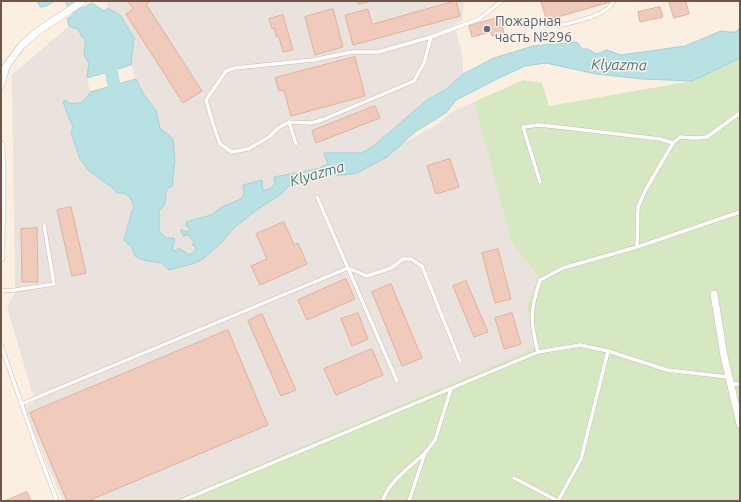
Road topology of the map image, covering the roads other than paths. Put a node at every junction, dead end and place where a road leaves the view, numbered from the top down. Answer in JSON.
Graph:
{"nodes":[{"id":1,"x":83,"y":1,"type":"edge"},
{"id":2,"x":502,"y":1,"type":"edge"},
{"id":3,"x":614,"y":1,"type":"edge"},
{"id":4,"x":559,"y":26,"type":"dead end"},
{"id":5,"x":431,"y":37,"type":"junction"},
{"id":6,"x":1,"y":85,"type":"edge"},
{"id":7,"x":740,"y":112,"type":"edge"},
{"id":8,"x":289,"y":122,"type":"junction"},
{"id":9,"x":673,"y":143,"type":"junction"},
{"id":10,"x":296,"y":144,"type":"dead end"},
{"id":11,"x":1,"y":145,"type":"edge"},
{"id":12,"x":540,"y":182,"type":"dead end"},
{"id":13,"x":317,"y":197,"type":"dead end"},
{"id":14,"x":740,"y":212,"type":"edge"},
{"id":15,"x":44,"y":225,"type":"dead end"},
{"id":16,"x":637,"y":247,"type":"junction"},
{"id":17,"x":1,"y":258,"type":"edge"},
{"id":18,"x":348,"y":268,"type":"junction"},
{"id":19,"x":1,"y":291,"type":"edge"},
{"id":20,"x":714,"y":294,"type":"dead end"},
{"id":21,"x":1,"y":345,"type":"edge"},
{"id":22,"x":608,"y":350,"type":"junction"},
{"id":23,"x":538,"y":352,"type":"junction"},
{"id":24,"x":460,"y":362,"type":"dead end"},
{"id":25,"x":729,"y":380,"type":"junction"},
{"id":26,"x":397,"y":381,"type":"dead end"},
{"id":27,"x":740,"y":384,"type":"edge"},
{"id":28,"x":451,"y":389,"type":"junction"},
{"id":29,"x":21,"y":404,"type":"junction"},
{"id":30,"x":740,"y":424,"type":"edge"},
{"id":31,"x":425,"y":453,"type":"junction"},
{"id":32,"x":514,"y":478,"type":"dead end"},
{"id":33,"x":57,"y":501,"type":"edge"},
{"id":34,"x":181,"y":501,"type":"edge"},
{"id":35,"x":383,"y":501,"type":"edge"},
{"id":36,"x":409,"y":501,"type":"edge"},
{"id":37,"x":558,"y":501,"type":"edge"}],
"edges":[{"from":1,"to":6,"type":"street"},
{"from":2,"to":5,"type":"lane"},
{"from":3,"to":4,"type":"lane"},
{"from":5,"to":8,"type":"lane"},
{"from":5,"to":8,"type":"lane"},
{"from":7,"to":9,"type":"lane"},
{"from":8,"to":10,"type":"lane"},
{"from":9,"to":12,"type":"lane"},
{"from":9,"to":16,"type":"lane"},
{"from":11,"to":17,"type":"street"},
{"from":13,"to":18,"type":"lane"},
{"from":14,"to":16,"type":"lane"},
{"from":15,"to":19,"type":"lane"},
{"from":16,"to":23,"type":"lane"},
{"from":18,"to":24,"type":"lane"},
{"from":18,"to":26,"type":"lane"},
{"from":18,"to":29,"type":"lane"},
{"from":20,"to":25,"type":"street"},
{"from":21,"to":29,"type":"lane"},
{"from":22,"to":23,"type":"lane"},
{"from":22,"to":25,"type":"lane"},
{"from":22,"to":37,"type":"lane"},
{"from":23,"to":28,"type":"lane"},
{"from":25,"to":27,"type":"lane"},
{"from":25,"to":30,"type":"street"},
{"from":28,"to":31,"type":"lane"},
{"from":28,"to":34,"type":"lane"},
{"from":29,"to":33,"type":"lane"},
{"from":31,"to":35,"type":"lane"},
{"from":31,"to":36,"type":"lane"},
{"from":32,"to":37,"type":"lane"}]}
